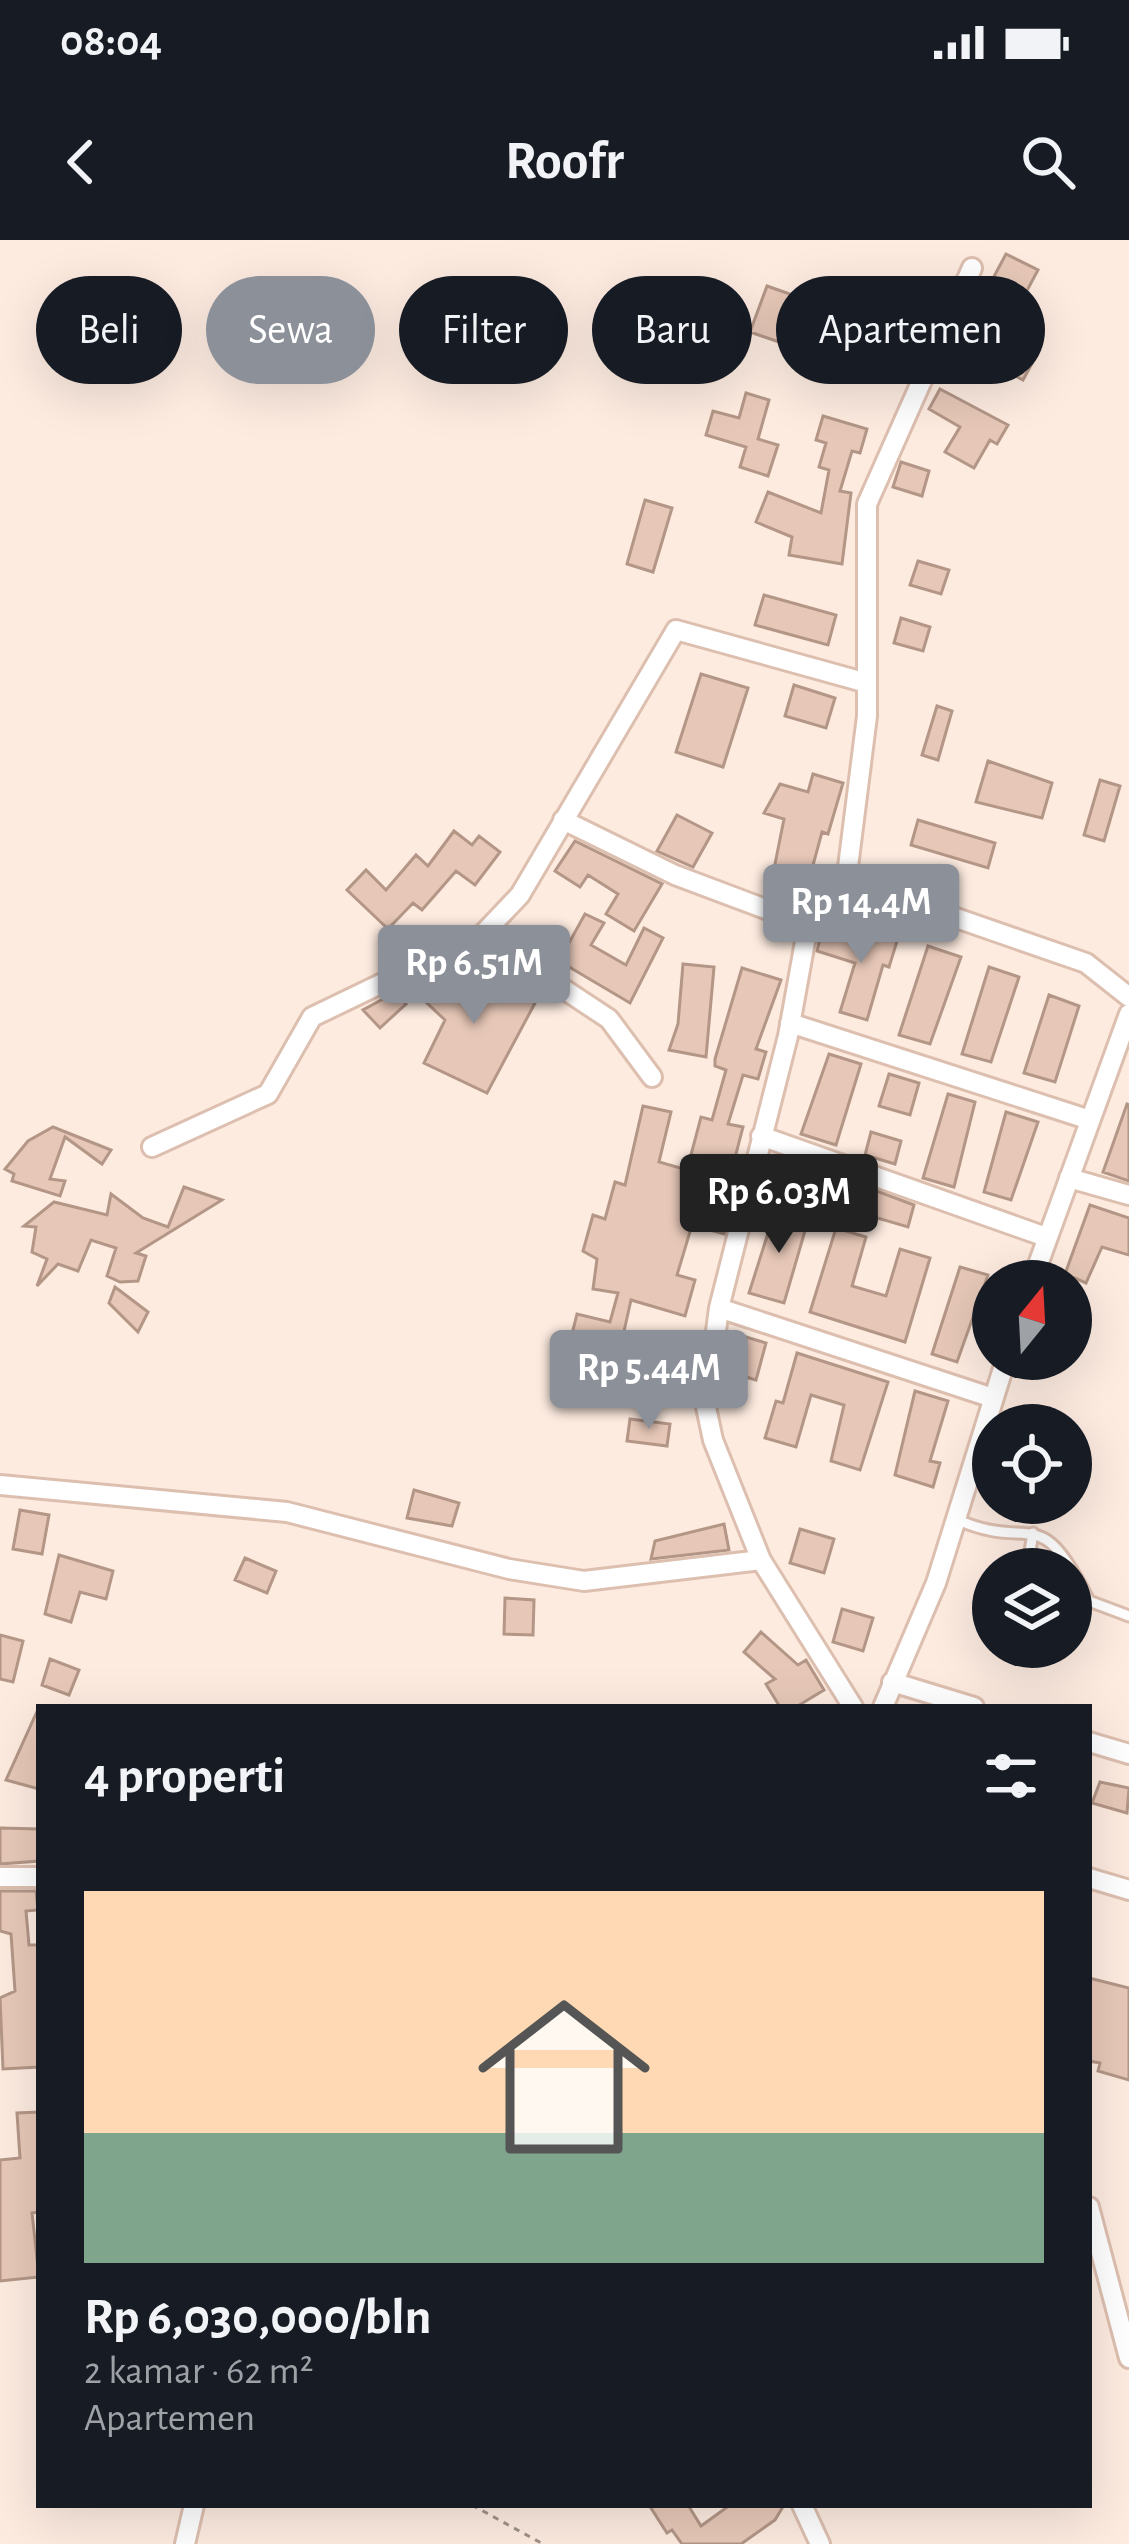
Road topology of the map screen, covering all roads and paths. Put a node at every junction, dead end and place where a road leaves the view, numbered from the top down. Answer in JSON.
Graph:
{"nodes":[{"id":1,"x":972,"y":268,"type":"dead end"},
{"id":2,"x":867,"y":683,"type":"junction"},
{"id":3,"x":563,"y":820,"type":"junction"},
{"id":4,"x":847,"y":875,"type":"junction"},
{"id":5,"x":808,"y":925,"type":"junction"},
{"id":6,"x":482,"y":934,"type":"junction"},
{"id":7,"x":1129,"y":997,"type":"edge"},
{"id":8,"x":1129,"y":1014,"type":"edge"},
{"id":9,"x":790,"y":1023,"type":"junction"},
{"id":10,"x":1121,"y":1055,"type":"edge"},
{"id":11,"x":652,"y":1077,"type":"dead end"},
{"id":12,"x":1090,"y":1120,"type":"junction"},
{"id":13,"x":761,"y":1136,"type":"junction"},
{"id":14,"x":152,"y":1147,"type":"dead end"},
{"id":15,"x":1069,"y":1178,"type":"junction"},
{"id":16,"x":1129,"y":1195,"type":"edge"},
{"id":17,"x":1046,"y":1237,"type":"junction"},
{"id":18,"x":1039,"y":1260,"type":"edge"},
{"id":19,"x":719,"y":1308,"type":"junction"},
{"id":20,"x":999,"y":1380,"type":"edge"},
{"id":21,"x":993,"y":1398,"type":"junction"},
{"id":22,"x":0,"y":1485,"type":"edge"},
{"id":23,"x":956,"y":1519,"type":"junction"},
{"id":24,"x":1033,"y":1533,"type":"junction"},
{"id":25,"x":1030,"y":1548,"type":"edge"},
{"id":26,"x":1060,"y":1548,"type":"edge"},
{"id":27,"x":761,"y":1560,"type":"junction"},
{"id":28,"x":1092,"y":1602,"type":"edge"},
{"id":29,"x":1129,"y":1616,"type":"edge"},
{"id":30,"x":892,"y":1682,"type":"junction"},
{"id":31,"x":851,"y":1704,"type":"edge"},
{"id":32,"x":884,"y":1704,"type":"edge"},
{"id":33,"x":964,"y":1704,"type":"edge"},
{"id":34,"x":1092,"y":1743,"type":"edge"},
{"id":35,"x":1129,"y":1754,"type":"edge"},
{"id":36,"x":0,"y":1877,"type":"edge"},
{"id":37,"x":36,"y":1877,"type":"edge"},
{"id":38,"x":1092,"y":1879,"type":"edge"},
{"id":39,"x":1129,"y":1890,"type":"edge"},
{"id":40,"x":1092,"y":2218,"type":"edge"},
{"id":41,"x":1129,"y":2359,"type":"edge"},
{"id":42,"x":193,"y":2508,"type":"edge"},
{"id":43,"x":477,"y":2508,"type":"edge"},
{"id":44,"x":803,"y":2508,"type":"edge"},
{"id":45,"x":185,"y":2544,"type":"edge"},
{"id":46,"x":543,"y":2544,"type":"edge"},
{"id":47,"x":820,"y":2544,"type":"edge"}],
"edges":[{"from":1,"to":2,"type":"street"},
{"from":2,"to":3,"type":"street"},
{"from":2,"to":4,"type":"street"},
{"from":3,"to":5,"type":"street"},
{"from":3,"to":6,"type":"street"},
{"from":4,"to":5,"type":"street"},
{"from":4,"to":7,"type":"street"},
{"from":5,"to":9,"type":"street"},
{"from":6,"to":11,"type":"street"},
{"from":6,"to":14,"type":"street"},
{"from":8,"to":10,"type":"street"},
{"from":9,"to":12,"type":"street"},
{"from":9,"to":13,"type":"street"},
{"from":10,"to":12,"type":"street"},
{"from":12,"to":15,"type":"street"},
{"from":13,"to":17,"type":"street"},
{"from":13,"to":19,"type":"street"},
{"from":15,"to":16,"type":"street"},
{"from":15,"to":17,"type":"street"},
{"from":17,"to":18,"type":"street"},
{"from":19,"to":21,"type":"street"},
{"from":19,"to":27,"type":"street"},
{"from":20,"to":21,"type":"street"},
{"from":21,"to":23,"type":"street"},
{"from":22,"to":27,"type":"street"},
{"from":23,"to":24,"type":"lane"},
{"from":23,"to":30,"type":"street"},
{"from":24,"to":25,"type":"lane"},
{"from":24,"to":26,"type":"lane"},
{"from":27,"to":31,"type":"street"},
{"from":28,"to":29,"type":"lane"},
{"from":30,"to":32,"type":"street"},
{"from":30,"to":33,"type":"street"},
{"from":34,"to":35,"type":"street"},
{"from":36,"to":37,"type":"street"},
{"from":38,"to":39,"type":"street"},
{"from":40,"to":41,"type":"street"},
{"from":42,"to":45,"type":"street"},
{"from":43,"to":46,"type":"path"},
{"from":44,"to":47,"type":"street"}]}
